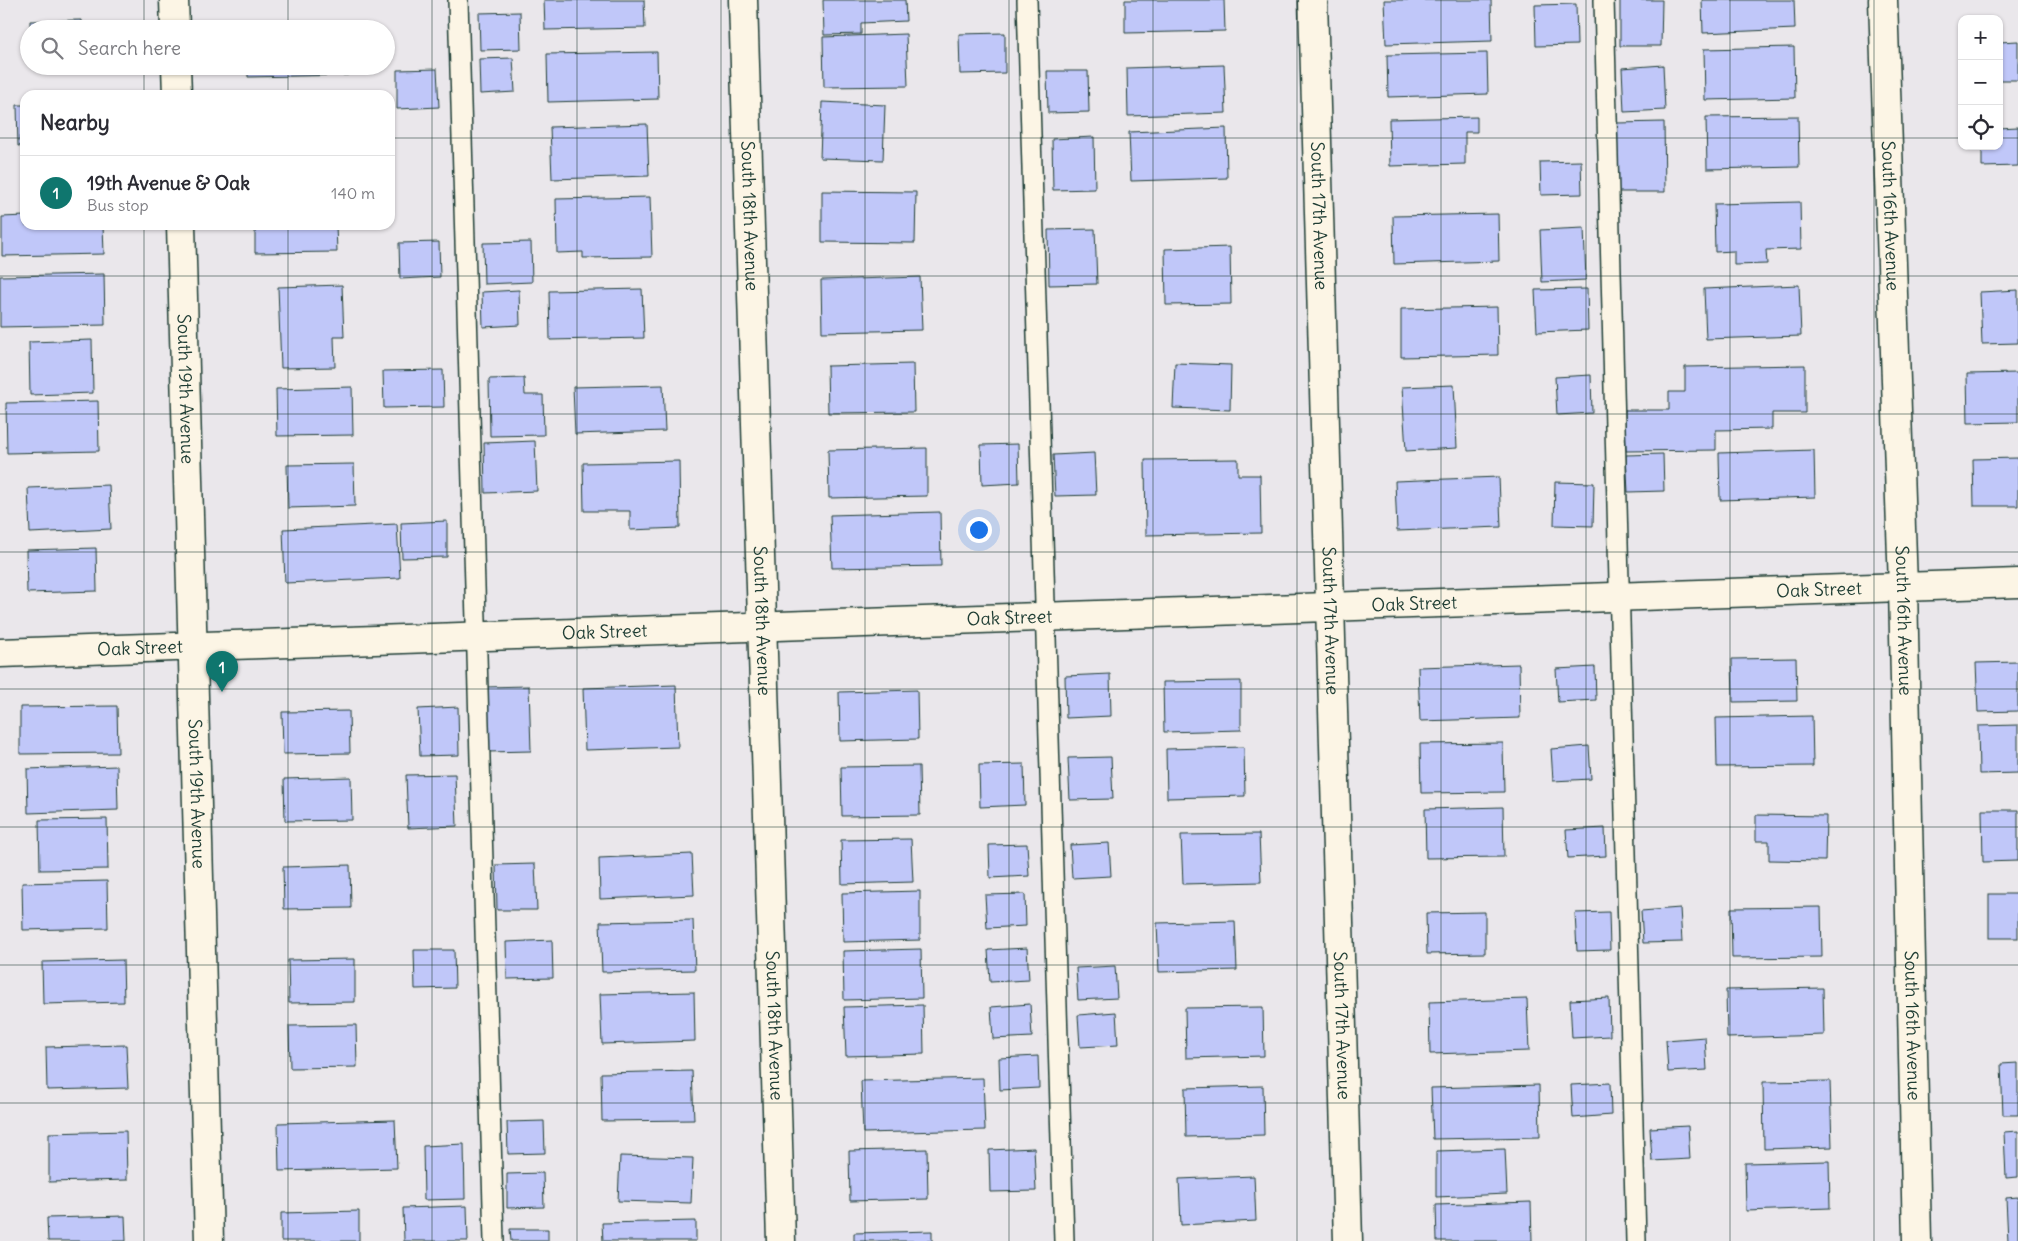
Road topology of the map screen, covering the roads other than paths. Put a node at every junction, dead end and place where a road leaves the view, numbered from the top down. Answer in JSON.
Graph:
{"nodes":[{"id":1,"x":174,"y":0,"type":"edge"},
{"id":2,"x":458,"y":0,"type":"edge"},
{"id":3,"x":742,"y":0,"type":"edge"},
{"id":4,"x":1027,"y":0,"type":"edge"},
{"id":5,"x":1313,"y":0,"type":"edge"},
{"id":6,"x":1604,"y":0,"type":"edge"},
{"id":7,"x":1883,"y":0,"type":"edge"},
{"id":8,"x":175,"y":20,"type":"edge"},
{"id":9,"x":176,"y":75,"type":"edge"},
{"id":10,"x":177,"y":90,"type":"edge"},
{"id":11,"x":181,"y":230,"type":"edge"},
{"id":12,"x":2018,"y":583,"type":"edge"},
{"id":13,"x":1903,"y":587,"type":"junction"},
{"id":14,"x":1618,"y":597,"type":"junction"},
{"id":15,"x":1330,"y":607,"type":"junction"},
{"id":16,"x":1046,"y":617,"type":"junction"},
{"id":17,"x":762,"y":626,"type":"junction"},
{"id":18,"x":476,"y":636,"type":"junction"},
{"id":19,"x":194,"y":646,"type":"junction"},
{"id":20,"x":0,"y":653,"type":"edge"},
{"id":21,"x":209,"y":1241,"type":"edge"},
{"id":22,"x":494,"y":1241,"type":"edge"},
{"id":23,"x":781,"y":1241,"type":"edge"},
{"id":24,"x":1064,"y":1241,"type":"edge"},
{"id":25,"x":1348,"y":1241,"type":"edge"},
{"id":26,"x":1636,"y":1241,"type":"edge"},
{"id":27,"x":1917,"y":1241,"type":"edge"}],
"edges":[{"from":1,"to":8,"type":"street"},
{"from":2,"to":18,"type":"lane"},
{"from":3,"to":17,"type":"street","name":"South 18th Avenue"},
{"from":4,"to":16,"type":"lane"},
{"from":5,"to":15,"type":"street","name":"South 17th Avenue"},
{"from":6,"to":14,"type":"lane"},
{"from":7,"to":13,"type":"street","name":"South 16th Avenue"},
{"from":9,"to":10,"type":"street"},
{"from":11,"to":19,"type":"street","name":"South 19th Avenue"},
{"from":12,"to":13,"type":"street","name":"Oak Street"},
{"from":13,"to":14,"type":"street","name":"Oak Street"},
{"from":13,"to":27,"type":"street","name":"South 16th Avenue"},
{"from":14,"to":15,"type":"street","name":"Oak Street"},
{"from":14,"to":26,"type":"lane"},
{"from":15,"to":16,"type":"street","name":"Oak Street"},
{"from":15,"to":25,"type":"street","name":"South 17th Avenue"},
{"from":16,"to":17,"type":"street","name":"Oak Street"},
{"from":16,"to":24,"type":"lane"},
{"from":17,"to":18,"type":"street","name":"Oak Street"},
{"from":17,"to":23,"type":"street","name":"South 18th Avenue"},
{"from":18,"to":19,"type":"street","name":"Oak Street"},
{"from":18,"to":22,"type":"lane"},
{"from":19,"to":20,"type":"street","name":"Oak Street"},
{"from":19,"to":21,"type":"street","name":"South 19th Avenue"}]}
